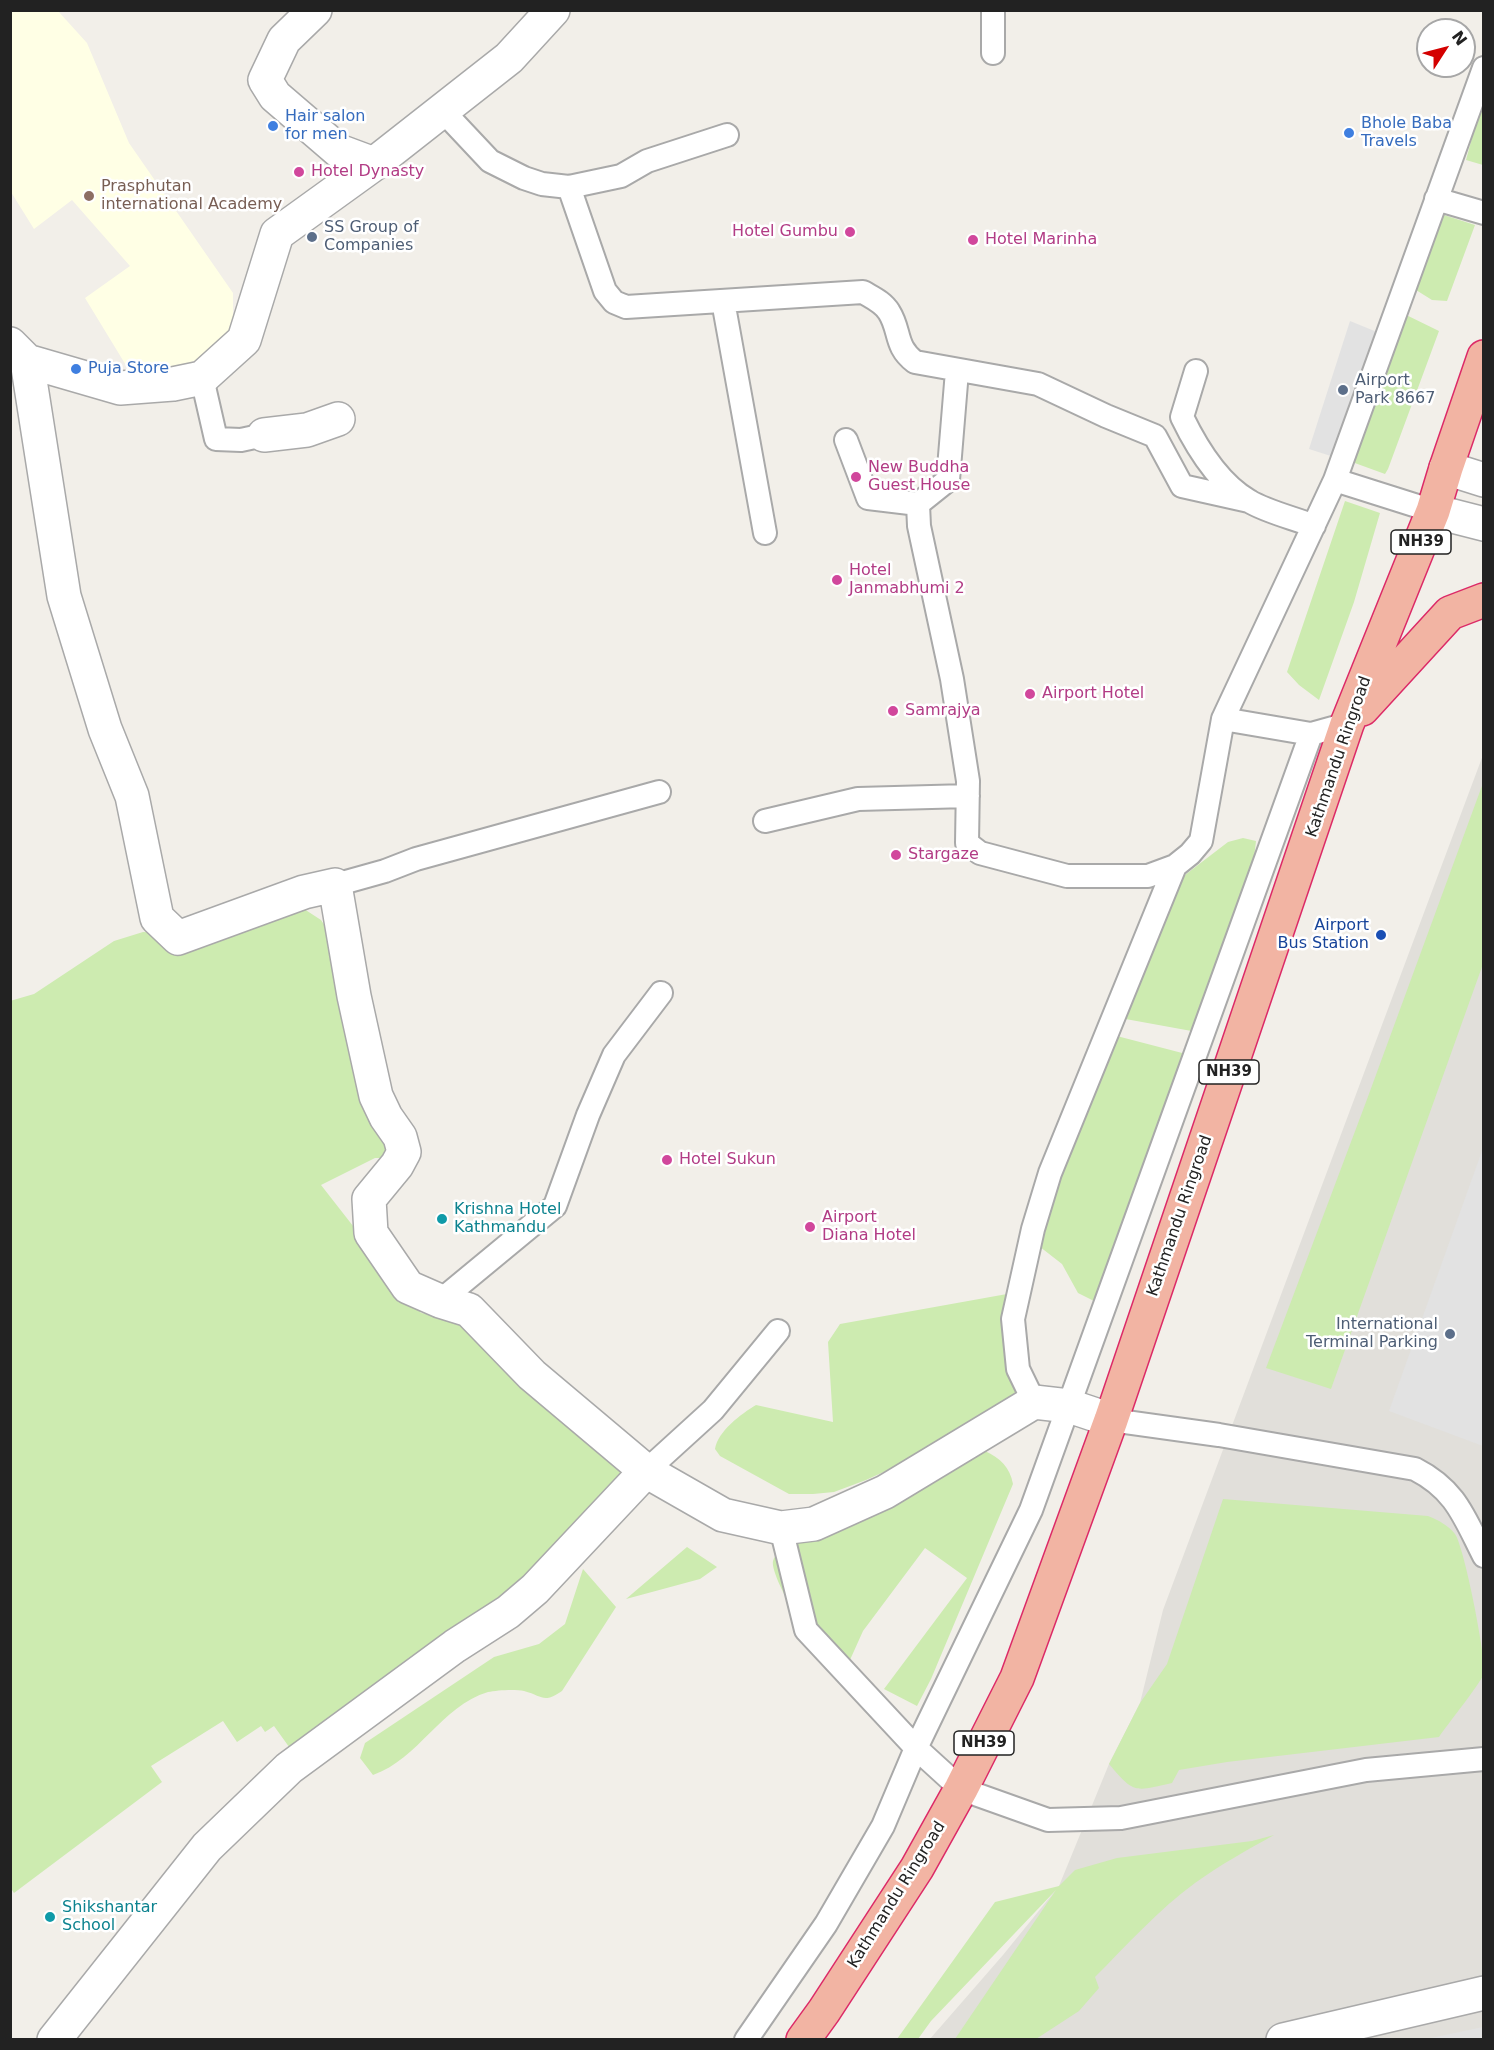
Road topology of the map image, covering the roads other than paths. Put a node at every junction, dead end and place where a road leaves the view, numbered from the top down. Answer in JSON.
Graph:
{"nodes":[{"id":1,"x":315,"y":10,"type":"edge"},
{"id":2,"x":553,"y":10,"type":"edge"},
{"id":3,"x":993,"y":10,"type":"edge"},
{"id":4,"x":993,"y":53,"type":"dead end"},
{"id":5,"x":1484,"y":68,"type":"edge"},
{"id":6,"x":443,"y":111,"type":"junction"},
{"id":7,"x":727,"y":135,"type":"dead end"},
{"id":8,"x":374,"y":164,"type":"junction"},
{"id":9,"x":569,"y":187,"type":"junction"},
{"id":10,"x":1436,"y":199,"type":"junction"},
{"id":11,"x":1484,"y":213,"type":"edge"},
{"id":12,"x":723,"y":301,"type":"junction"},
{"id":13,"x":19,"y":352,"type":"edge"},
{"id":14,"x":1484,"y":357,"type":"edge"},
{"id":15,"x":211,"y":369,"type":"junction"},
{"id":16,"x":957,"y":370,"type":"junction"},
{"id":17,"x":1196,"y":371,"type":"dead end"},
{"id":18,"x":338,"y":419,"type":"dead end"},
{"id":19,"x":264,"y":435,"type":"joint"},
{"id":20,"x":846,"y":440,"type":"dead end"},
{"id":21,"x":1446,"y":468,"type":"junction"},
{"id":22,"x":1335,"y":480,"type":"junction"},
{"id":23,"x":1484,"y":480,"type":"edge"},
{"id":24,"x":1249,"y":501,"type":"junction"},
{"id":25,"x":918,"y":504,"type":"junction"},
{"id":26,"x":1433,"y":511,"type":"junction"},
{"id":27,"x":1484,"y":524,"type":"edge"},
{"id":28,"x":1314,"y":526,"type":"junction"},
{"id":29,"x":765,"y":533,"type":"dead end"},
{"id":30,"x":1484,"y":600,"type":"edge"},
{"id":31,"x":1223,"y":719,"type":"junction"},
{"id":32,"x":1347,"y":724,"type":"junction"},
{"id":33,"x":1311,"y":734,"type":"junction"},
{"id":34,"x":659,"y":792,"type":"dead end"},
{"id":35,"x":968,"y":796,"type":"junction"},
{"id":36,"x":765,"y":821,"type":"dead end"},
{"id":37,"x":1175,"y":866,"type":"junction"},
{"id":38,"x":335,"y":885,"type":"junction"},
{"id":39,"x":661,"y":993,"type":"dead end"},
{"id":40,"x":440,"y":1301,"type":"junction"},
{"id":41,"x":778,"y":1331,"type":"dead end"},
{"id":42,"x":1034,"y":1402,"type":"junction"},
{"id":43,"x":1070,"y":1406,"type":"junction"},
{"id":44,"x":1111,"y":1420,"type":"junction"},
{"id":45,"x":646,"y":1471,"type":"junction"},
{"id":46,"x":781,"y":1528,"type":"junction"},
{"id":47,"x":1484,"y":1556,"type":"edge"},
{"id":48,"x":916,"y":1748,"type":"junction"},
{"id":49,"x":1484,"y":1759,"type":"edge"},
{"id":50,"x":960,"y":1789,"type":"junction"},
{"id":51,"x":1484,"y":1993,"type":"edge"},
{"id":52,"x":54,"y":2040,"type":"edge"},
{"id":53,"x":746,"y":2040,"type":"edge"},
{"id":54,"x":803,"y":2040,"type":"edge"},
{"id":55,"x":1283,"y":2040,"type":"edge"}],
"edges":[{"from":1,"to":8,"type":"street"},
{"from":2,"to":6,"type":"street"},
{"from":3,"to":4,"type":"lane"},
{"from":5,"to":10,"type":"lane"},
{"from":6,"to":8,"type":"street"},
{"from":6,"to":9,"type":"lane"},
{"from":7,"to":9,"type":"lane"},
{"from":8,"to":15,"type":"street"},
{"from":9,"to":12,"type":"lane"},
{"from":10,"to":11,"type":"lane"},
{"from":10,"to":22,"type":"lane"},
{"from":12,"to":16,"type":"lane"},
{"from":12,"to":29,"type":"lane"},
{"from":13,"to":15,"type":"street"},
{"from":13,"to":38,"type":"street"},
{"from":14,"to":21,"type":"highway","name":"Kathmandu Ringroad","number":"NH39"},
{"from":15,"to":19,"type":"lane"},
{"from":16,"to":24,"type":"lane"},
{"from":16,"to":25,"type":"lane"},
{"from":17,"to":24,"type":"lane"},
{"from":18,"to":19,"type":"street"},
{"from":20,"to":25,"type":"lane"},
{"from":21,"to":23,"type":"street"},
{"from":21,"to":26,"type":"highway","name":"Kathmandu Ringroad","number":"NH39"},
{"from":22,"to":26,"type":"lane"},
{"from":22,"to":28,"type":"lane"},
{"from":24,"to":28,"type":"lane"},
{"from":25,"to":35,"type":"lane"},
{"from":26,"to":27,"type":"street"},
{"from":26,"to":32,"type":"highway","name":"Kathmandu Ringroad","number":"NH39"},
{"from":28,"to":31,"type":"lane"},
{"from":30,"to":32,"type":"highway"},
{"from":31,"to":33,"type":"lane"},
{"from":31,"to":37,"type":"lane"},
{"from":32,"to":33,"type":"lane"},
{"from":32,"to":44,"type":"highway","name":"Kathmandu Ringroad","number":"NH39"},
{"from":33,"to":43,"type":"lane"},
{"from":34,"to":38,"type":"lane"},
{"from":35,"to":36,"type":"lane"},
{"from":35,"to":37,"type":"lane"},
{"from":37,"to":42,"type":"lane"},
{"from":38,"to":40,"type":"street"},
{"from":39,"to":40,"type":"lane"},
{"from":40,"to":45,"type":"street"},
{"from":41,"to":45,"type":"lane"},
{"from":42,"to":43,"type":"street"},
{"from":42,"to":46,"type":"street"},
{"from":43,"to":44,"type":"street"},
{"from":43,"to":48,"type":"lane"},
{"from":44,"to":47,"type":"lane"},
{"from":44,"to":50,"type":"highway","name":"Kathmandu Ringroad","number":"NH39"},
{"from":45,"to":46,"type":"street"},
{"from":45,"to":52,"type":"street"},
{"from":46,"to":48,"type":"lane"},
{"from":48,"to":50,"type":"lane"},
{"from":48,"to":53,"type":"lane"},
{"from":49,"to":50,"type":"lane"},
{"from":50,"to":54,"type":"highway","name":"Kathmandu Ringroad","number":"NH39"},
{"from":51,"to":55,"type":"street"}]}
